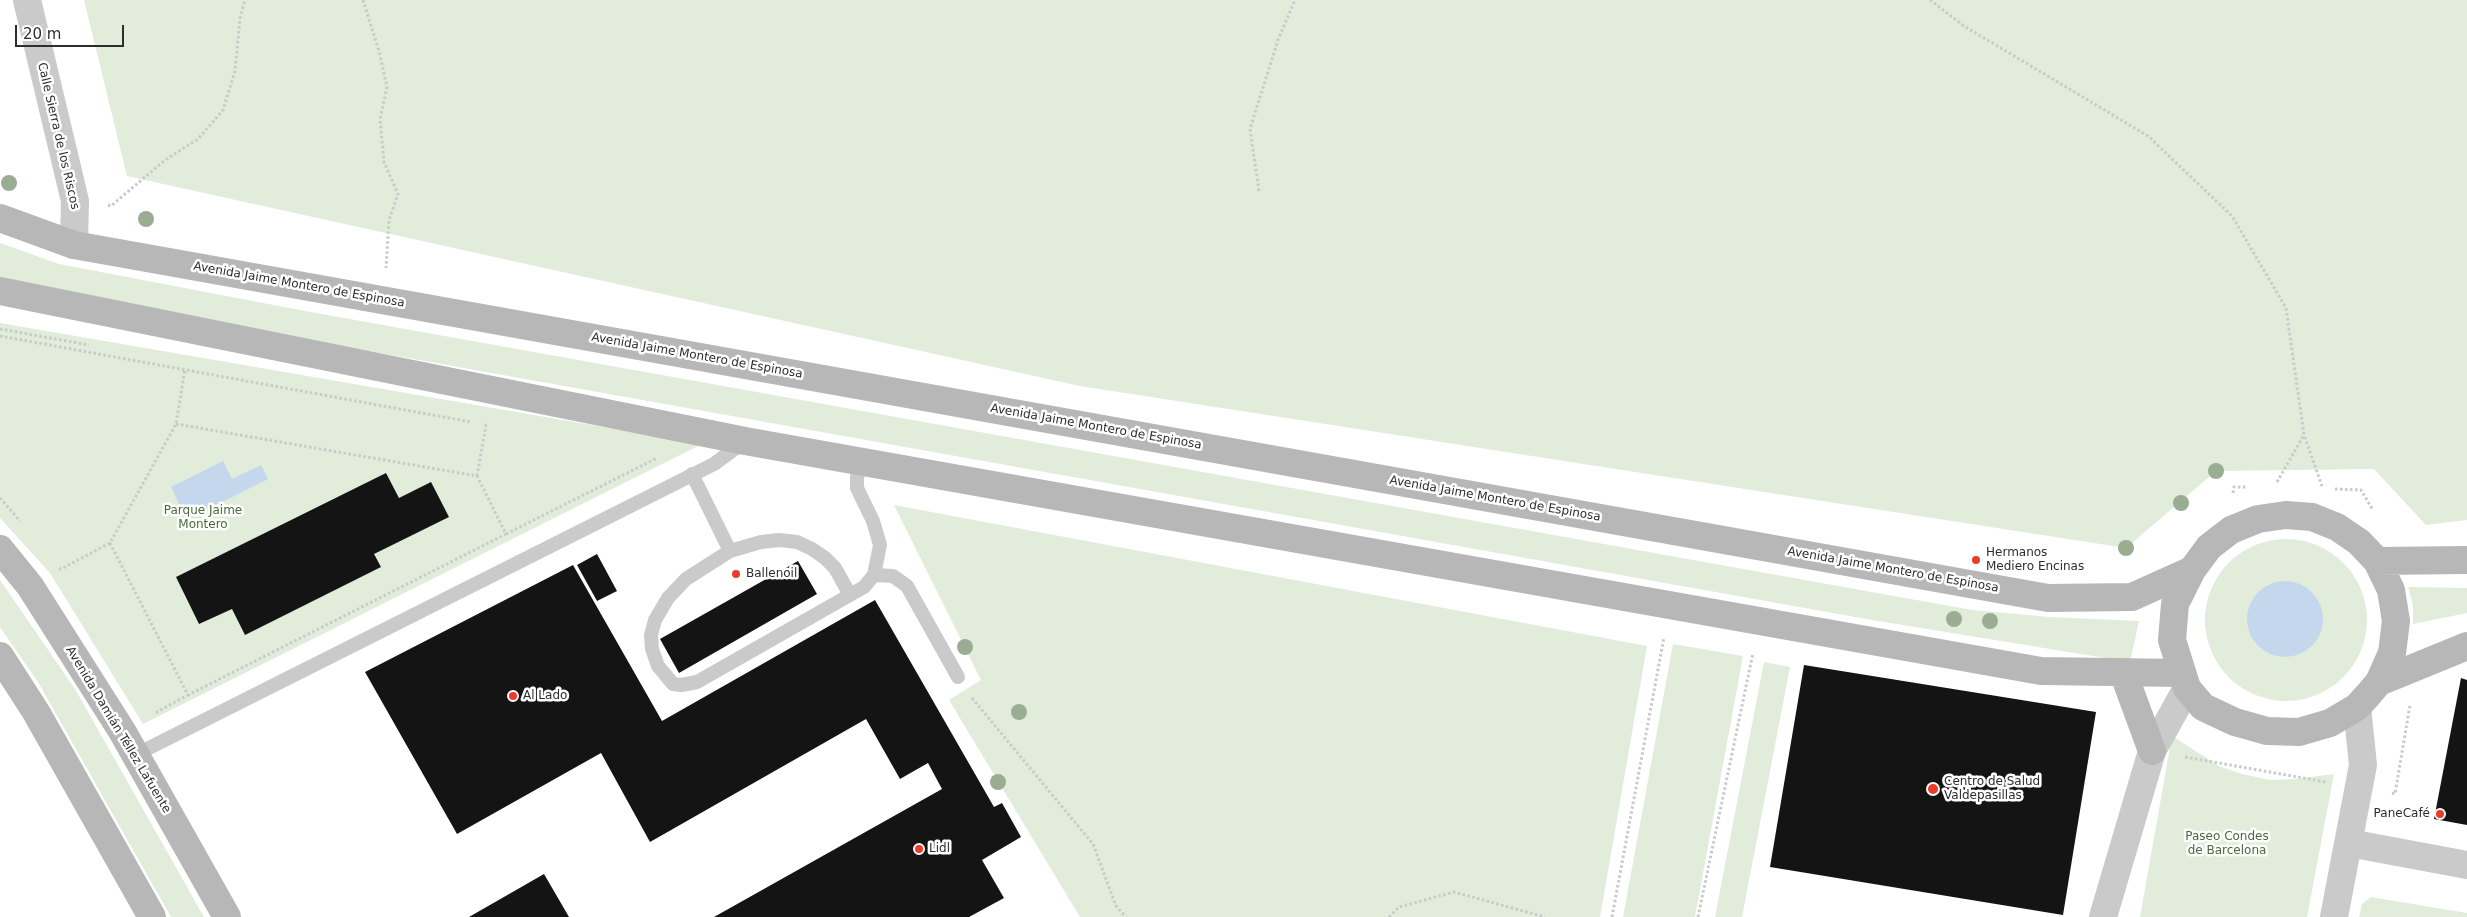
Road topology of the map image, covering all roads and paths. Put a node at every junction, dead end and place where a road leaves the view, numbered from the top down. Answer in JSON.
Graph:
{"nodes":[{"id":1,"x":27,"y":0,"type":"edge"},
{"id":2,"x":245,"y":0,"type":"edge"},
{"id":3,"x":363,"y":0,"type":"edge"},
{"id":4,"x":1295,"y":0,"type":"edge"},
{"id":5,"x":1930,"y":0,"type":"edge"},
{"id":6,"x":1259,"y":191,"type":"dead end"},
{"id":7,"x":75,"y":201,"type":"junction"},
{"id":8,"x":0,"y":218,"type":"edge"},
{"id":9,"x":74,"y":244,"type":"junction"},
{"id":10,"x":386,"y":276,"type":"dead end"},
{"id":11,"x":0,"y":291,"type":"edge"},
{"id":12,"x":0,"y":336,"type":"edge"},
{"id":13,"x":185,"y":369,"type":"junction"},
{"id":14,"x":176,"y":424,"type":"junction"},
{"id":15,"x":486,"y":425,"type":"junction"},
{"id":16,"x":496,"y":427,"type":"dead end"},
{"id":17,"x":2304,"y":435,"type":"junction"},
{"id":18,"x":745,"y":442,"type":"junction"},
{"id":19,"x":648,"y":456,"type":"dead end"},
{"id":20,"x":863,"y":462,"type":"junction"},
{"id":21,"x":692,"y":474,"type":"junction"},
{"id":22,"x":477,"y":476,"type":"junction"},
{"id":23,"x":0,"y":498,"type":"edge"},
{"id":24,"x":2258,"y":519,"type":"junction"},
{"id":25,"x":24,"y":527,"type":"dead end"},
{"id":26,"x":2337,"y":527,"type":"junction"},
{"id":27,"x":506,"y":534,"type":"junction"},
{"id":28,"x":110,"y":543,"type":"junction"},
{"id":29,"x":0,"y":549,"type":"edge"},
{"id":30,"x":730,"y":551,"type":"junction"},
{"id":31,"x":2467,"y":560,"type":"edge"},
{"id":32,"x":2377,"y":561,"type":"junction"},
{"id":33,"x":55,"y":562,"type":"dead end"},
{"id":34,"x":61,"y":569,"type":"junction"},
{"id":35,"x":2192,"y":570,"type":"junction"},
{"id":36,"x":874,"y":575,"type":"junction"},
{"id":37,"x":66,"y":577,"type":"dead end"},
{"id":38,"x":850,"y":595,"type":"junction"},
{"id":39,"x":1670,"y":605,"type":"junction"},
{"id":40,"x":1760,"y":621,"type":"junction"},
{"id":41,"x":2467,"y":646,"type":"edge"},
{"id":42,"x":0,"y":656,"type":"edge"},
{"id":43,"x":2123,"y":672,"type":"junction"},
{"id":44,"x":958,"y":677,"type":"joint"},
{"id":45,"x":2184,"y":681,"type":"junction"},
{"id":46,"x":2379,"y":682,"type":"junction"},
{"id":47,"x":188,"y":695,"type":"junction"},
{"id":48,"x":2357,"y":707,"type":"junction"},
{"id":49,"x":151,"y":715,"type":"dead end"},
{"id":50,"x":2152,"y":751,"type":"junction"},
{"id":51,"x":135,"y":754,"type":"junction"},
{"id":52,"x":2348,"y":843,"type":"junction"},
{"id":53,"x":2467,"y":865,"type":"edge"},
{"id":54,"x":152,"y":917,"type":"edge"},
{"id":55,"x":227,"y":917,"type":"edge"},
{"id":56,"x":1126,"y":917,"type":"edge"},
{"id":57,"x":1389,"y":917,"type":"edge"},
{"id":58,"x":1546,"y":917,"type":"edge"},
{"id":59,"x":1612,"y":917,"type":"edge"},
{"id":60,"x":1698,"y":917,"type":"edge"},
{"id":61,"x":2103,"y":917,"type":"edge"},
{"id":62,"x":2334,"y":917,"type":"edge"}],
"edges":[{"from":1,"to":7,"type":"street","name":"Calle Sierra de los Riscos"},
{"from":2,"to":7,"type":"path"},
{"from":3,"to":10,"type":"path"},
{"from":4,"to":6,"type":"path"},
{"from":5,"to":17,"type":"path"},
{"from":7,"to":9,"type":"street","name":"Calle Sierra de los Riscos"},
{"from":8,"to":9,"type":"main road","name":"Avenida Jaime Montero de Espinosa"},
{"from":9,"to":35,"type":"main road","name":"Avenida Jaime Montero de Espinosa"},
{"from":11,"to":18,"type":"main road"},
{"from":12,"to":13,"type":"path"},
{"from":13,"to":14,"type":"path"},
{"from":13,"to":15,"type":"path"},
{"from":14,"to":22,"type":"path"},
{"from":14,"to":28,"type":"path"},
{"from":15,"to":16,"type":"path"},
{"from":15,"to":22,"type":"path"},
{"from":17,"to":24,"type":"path"},
{"from":17,"to":26,"type":"path"},
{"from":18,"to":20,"type":"main road"},
{"from":18,"to":21,"type":"lane"},
{"from":19,"to":27,"type":"path"},
{"from":20,"to":36,"type":"lane"},
{"from":20,"to":39,"type":"main road"},
{"from":21,"to":30,"type":"lane"},
{"from":21,"to":51,"type":"lane"},
{"from":22,"to":27,"type":"path"},
{"from":23,"to":25,"type":"path"},
{"from":24,"to":26,"type":"main road"},
{"from":24,"to":35,"type":"main road"},
{"from":26,"to":32,"type":"main road"},
{"from":27,"to":47,"type":"path"},
{"from":28,"to":34,"type":"path"},
{"from":28,"to":47,"type":"path"},
{"from":29,"to":51,"type":"main road","name":"Avenida Damián Téllez Lafuente"},
{"from":30,"to":38,"type":"lane"},
{"from":30,"to":38,"type":"lane"},
{"from":31,"to":32,"type":"main road"},
{"from":32,"to":46,"type":"main road"},
{"from":33,"to":34,"type":"path"},
{"from":34,"to":37,"type":"path"},
{"from":35,"to":45,"type":"main road"},
{"from":36,"to":38,"type":"lane"},
{"from":36,"to":44,"type":"lane"},
{"from":39,"to":40,"type":"main road"},
{"from":39,"to":59,"type":"path"},
{"from":40,"to":43,"type":"main road"},
{"from":40,"to":60,"type":"path"},
{"from":41,"to":46,"type":"main road"},
{"from":42,"to":54,"type":"main road"},
{"from":43,"to":45,"type":"main road"},
{"from":43,"to":50,"type":"main road"},
{"from":44,"to":56,"type":"path"},
{"from":45,"to":48,"type":"main road"},
{"from":45,"to":50,"type":"street"},
{"from":46,"to":48,"type":"main road"},
{"from":47,"to":49,"type":"path"},
{"from":48,"to":52,"type":"street"},
{"from":50,"to":61,"type":"street"},
{"from":51,"to":55,"type":"main road","name":"Avenida Damián Téllez Lafuente"},
{"from":52,"to":53,"type":"street"},
{"from":52,"to":62,"type":"street"},
{"from":57,"to":58,"type":"path"}]}
